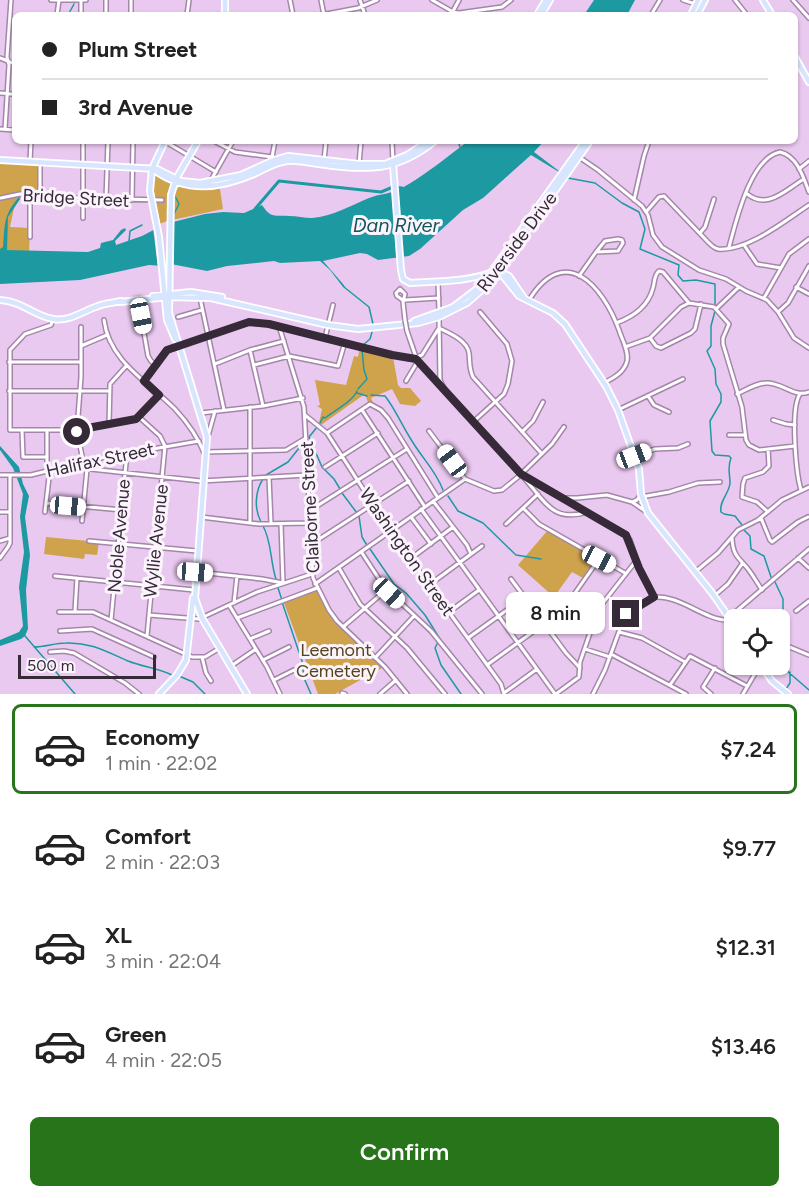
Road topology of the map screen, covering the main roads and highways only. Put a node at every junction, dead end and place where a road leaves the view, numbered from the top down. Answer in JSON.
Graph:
{"nodes":[{"id":1,"x":705,"y":0,"type":"edge"},
{"id":2,"x":699,"y":3,"type":"edge"},
{"id":3,"x":798,"y":62,"type":"edge"},
{"id":4,"x":807,"y":75,"type":"edge"},
{"id":5,"x":809,"y":82,"type":"edge"},
{"id":6,"x":164,"y":144,"type":"edge"},
{"id":7,"x":196,"y":144,"type":"edge"},
{"id":8,"x":427,"y":144,"type":"edge"},
{"id":9,"x":583,"y":144,"type":"edge"},
{"id":10,"x":587,"y":144,"type":"edge"},
{"id":11,"x":414,"y":153,"type":"junction"},
{"id":12,"x":577,"y":156,"type":"junction"},
{"id":13,"x":0,"y":160,"type":"edge"},
{"id":14,"x":402,"y":162,"type":"junction"},
{"id":15,"x":324,"y":163,"type":"junction"},
{"id":16,"x":393,"y":163,"type":"junction"},
{"id":17,"x":267,"y":165,"type":"junction"},
{"id":18,"x":359,"y":166,"type":"junction"},
{"id":19,"x":382,"y":168,"type":"junction"},
{"id":20,"x":152,"y":169,"type":"junction"},
{"id":21,"x":394,"y":172,"type":"junction"},
{"id":22,"x":395,"y":179,"type":"junction"},
{"id":23,"x":175,"y":181,"type":"junction"},
{"id":24,"x":524,"y":232,"type":"junction"},
{"id":25,"x":503,"y":265,"type":"junction"},
{"id":26,"x":499,"y":271,"type":"junction"},
{"id":27,"x":492,"y":273,"type":"junction"},
{"id":28,"x":508,"y":279,"type":"junction"},
{"id":29,"x":165,"y":286,"type":"junction"},
{"id":30,"x":166,"y":296,"type":"junction"},
{"id":31,"x":0,"y":300,"type":"edge"},
{"id":32,"x":439,"y":315,"type":"junction"},
{"id":33,"x":194,"y":590,"type":"junction"},
{"id":34,"x":724,"y":610,"type":"edge"},
{"id":35,"x":769,"y":675,"type":"edge"},
{"id":36,"x":784,"y":693,"type":"edge"},
{"id":37,"x":159,"y":694,"type":"edge"},
{"id":38,"x":246,"y":694,"type":"edge"}],
"edges":[{"from":1,"to":2,"type":"main road"},
{"from":3,"to":4,"type":"main road"},
{"from":4,"to":5,"type":"main road"},
{"from":6,"to":20,"type":"main road"},
{"from":7,"to":23,"type":"main road"},
{"from":8,"to":11,"type":"main road"},
{"from":9,"to":12,"type":"main road","name":"Riverside Drive"},
{"from":10,"to":12,"type":"main road","name":"Riverside Drive"},
{"from":11,"to":14,"type":"main road"},
{"from":11,"to":16,"type":"main road"},
{"from":12,"to":24,"type":"main road","name":"Riverside Drive"},
{"from":13,"to":20,"type":"main road"},
{"from":14,"to":16,"type":"main road"},
{"from":14,"to":22,"type":"main road"},
{"from":15,"to":17,"type":"main road"},
{"from":15,"to":17,"type":"main road"},
{"from":15,"to":18,"type":"main road"},
{"from":16,"to":18,"type":"main road"},
{"from":16,"to":19,"type":"main road"},
{"from":16,"to":21,"type":"main road"},
{"from":17,"to":23,"type":"main road"},
{"from":18,"to":19,"type":"main road"},
{"from":19,"to":21,"type":"main road"},
{"from":20,"to":23,"type":"main road"},
{"from":20,"to":29,"type":"main road"},
{"from":21,"to":22,"type":"main road"},
{"from":22,"to":27,"type":"main road"},
{"from":23,"to":29,"type":"main road"},
{"from":24,"to":25,"type":"main road","name":"Riverside Drive"},
{"from":24,"to":27,"type":"main road","name":"Riverside Drive"},
{"from":25,"to":26,"type":"main road","name":"Riverside Drive"},
{"from":25,"to":28,"type":"main road"},
{"from":26,"to":27,"type":"main road"},
{"from":26,"to":28,"type":"main road"},
{"from":26,"to":32,"type":"main road","name":"Riverside Drive"},
{"from":27,"to":32,"type":"main road","name":"Riverside Drive"},
{"from":28,"to":34,"type":"main road"},
{"from":29,"to":30,"type":"main road"},
{"from":30,"to":31,"type":"main road","name":"Riverside Drive"},
{"from":30,"to":32,"type":"main road","name":"Riverside Drive"},
{"from":30,"to":33,"type":"main road"},
{"from":33,"to":37,"type":"main road"},
{"from":33,"to":38,"type":"main road"},
{"from":35,"to":36,"type":"main road"}]}
